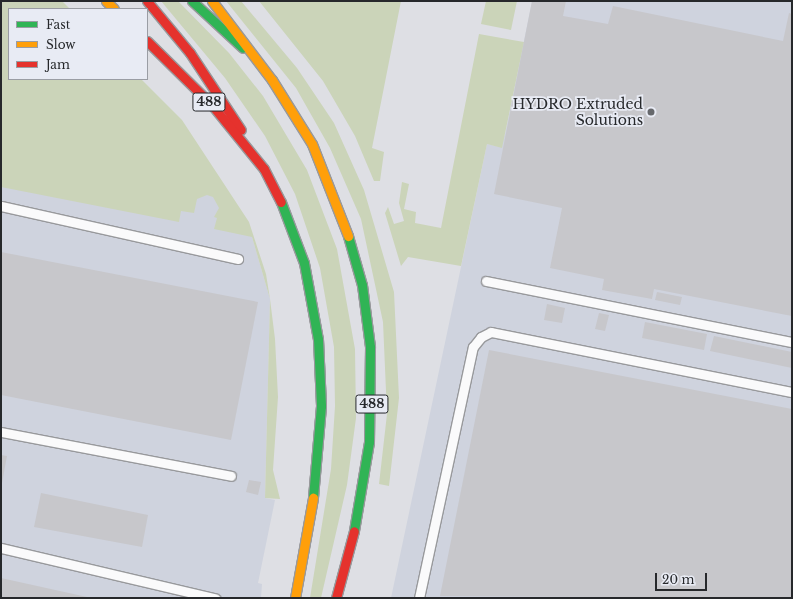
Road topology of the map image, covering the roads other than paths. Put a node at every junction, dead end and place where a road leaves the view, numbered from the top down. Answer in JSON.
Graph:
{"nodes":[{"id":1,"x":147,"y":1,"type":"edge"},
{"id":2,"x":192,"y":1,"type":"edge"},
{"id":3,"x":212,"y":1,"type":"edge"},
{"id":4,"x":148,"y":42,"type":"edge"},
{"id":5,"x":256,"y":58,"type":"junction"},
{"id":6,"x":264,"y":169,"type":"junction"},
{"id":7,"x":1,"y":206,"type":"edge"},
{"id":8,"x":238,"y":259,"type":"dead end"},
{"id":9,"x":486,"y":281,"type":"dead end"},
{"id":10,"x":792,"y":342,"type":"edge"},
{"id":11,"x":792,"y":392,"type":"edge"},
{"id":12,"x":1,"y":432,"type":"edge"},
{"id":13,"x":231,"y":476,"type":"dead end"},
{"id":14,"x":1,"y":548,"type":"edge"},
{"id":15,"x":215,"y":598,"type":"edge"},
{"id":16,"x":294,"y":598,"type":"edge"},
{"id":17,"x":336,"y":598,"type":"edge"},
{"id":18,"x":419,"y":598,"type":"edge"}],
"edges":[{"from":1,"to":6,"type":"main road"},
{"from":2,"to":5,"type":"main road"},
{"from":3,"to":5,"type":"main road","number":"488"},
{"from":4,"to":6,"type":"main road","number":"488"},
{"from":5,"to":17,"type":"main road","number":"488"},
{"from":6,"to":16,"type":"main road","number":"488"},
{"from":7,"to":8,"type":"lane"},
{"from":9,"to":10,"type":"lane"},
{"from":11,"to":18,"type":"lane"},
{"from":12,"to":13,"type":"lane"},
{"from":14,"to":15,"type":"lane"}]}
